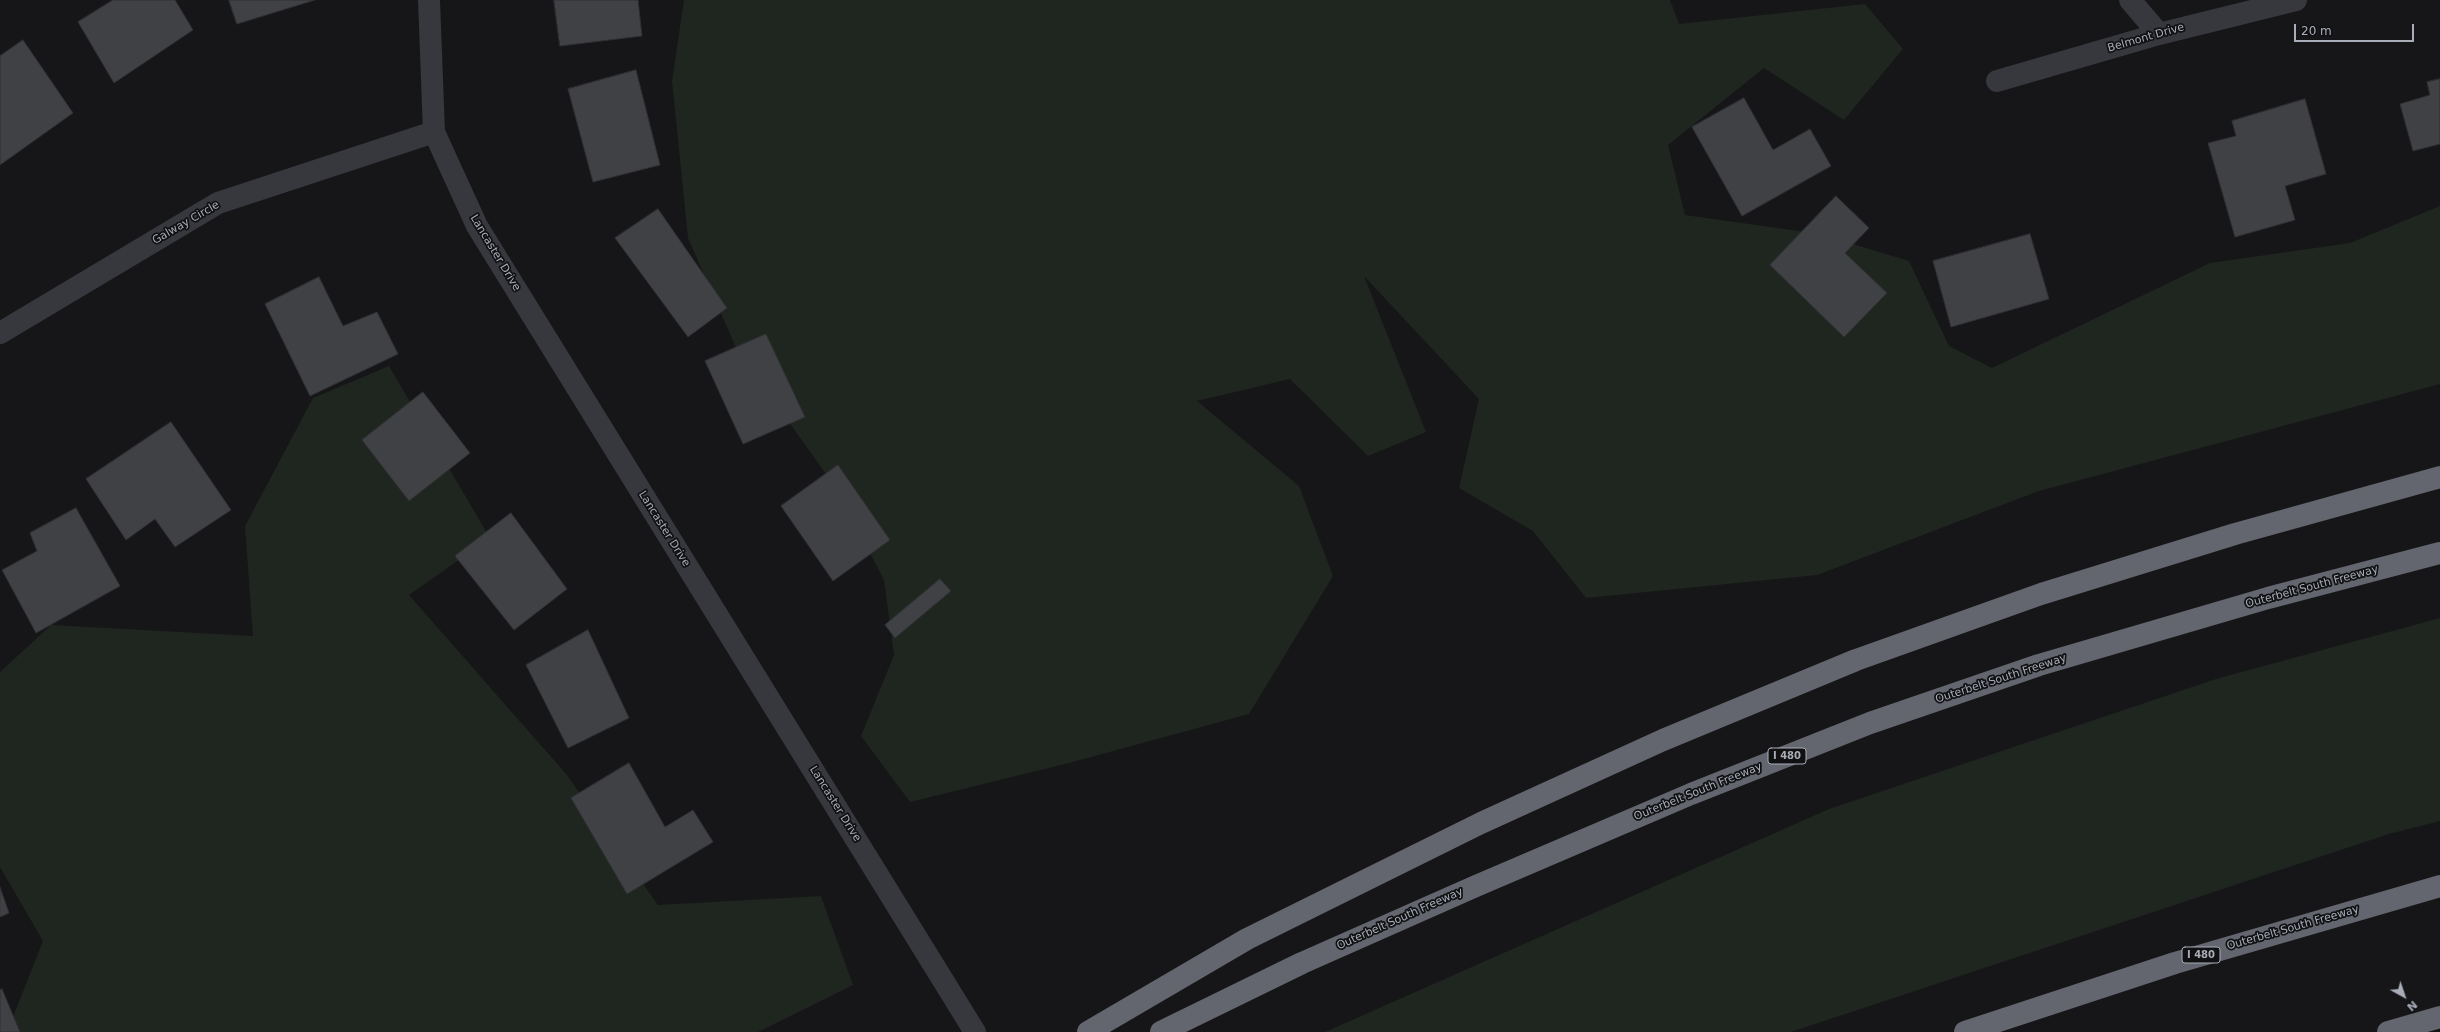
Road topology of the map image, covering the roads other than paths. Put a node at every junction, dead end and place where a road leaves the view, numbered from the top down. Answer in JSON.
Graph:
{"nodes":[{"id":1,"x":429,"y":0,"type":"edge"},
{"id":2,"x":2130,"y":0,"type":"edge"},
{"id":3,"x":2296,"y":0,"type":"edge"},
{"id":4,"x":2159,"y":34,"type":"junction"},
{"id":5,"x":1997,"y":82,"type":"dead end"},
{"id":6,"x":434,"y":132,"type":"junction"},
{"id":7,"x":0,"y":334,"type":"edge"},
{"id":8,"x":2440,"y":477,"type":"edge"},
{"id":9,"x":2440,"y":553,"type":"edge"},
{"id":10,"x":2440,"y":886,"type":"edge"},
{"id":11,"x":2440,"y":1017,"type":"edge"},
{"id":12,"x":975,"y":1032,"type":"edge"},
{"id":13,"x":1088,"y":1032,"type":"edge"},
{"id":14,"x":1160,"y":1032,"type":"edge"},
{"id":15,"x":1965,"y":1032,"type":"edge"},
{"id":16,"x":2388,"y":1032,"type":"edge"}],
"edges":[{"from":1,"to":6,"type":"street","name":"Lancaster Drive"},
{"from":2,"to":4,"type":"street"},
{"from":3,"to":4,"type":"street","name":"Belmont Drive"},
{"from":4,"to":5,"type":"street","name":"Belmont Drive"},
{"from":6,"to":7,"type":"street","name":"Galway Circle"},
{"from":6,"to":12,"type":"street","name":"Lancaster Drive"},
{"from":8,"to":13,"type":"highway"},
{"from":9,"to":14,"type":"highway","name":"Outerbelt South Freeway","number":"I 480"},
{"from":10,"to":15,"type":"highway","name":"Outerbelt South Freeway","number":"I 480"},
{"from":11,"to":16,"type":"highway"}]}
